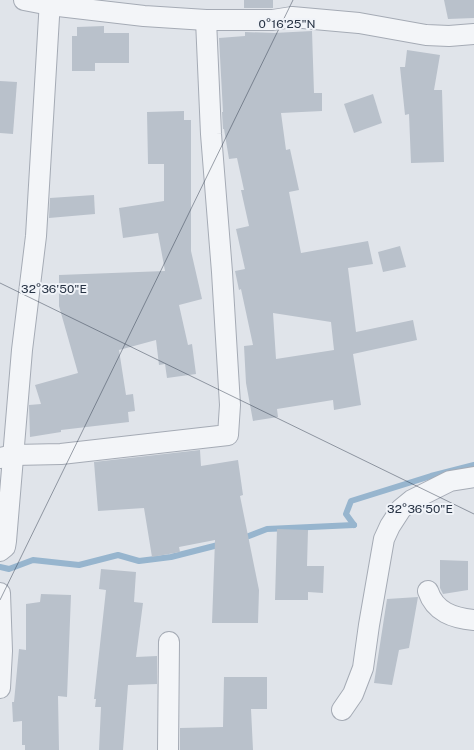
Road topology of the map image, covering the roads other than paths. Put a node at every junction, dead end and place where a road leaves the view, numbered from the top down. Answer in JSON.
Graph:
{"nodes":[{"id":1,"x":24,"y":0,"type":"edge"},
{"id":2,"x":50,"y":2,"type":"edge"},
{"id":3,"x":288,"y":9,"type":"edge"},
{"id":4,"x":206,"y":20,"type":"junction"},
{"id":5,"x":474,"y":34,"type":"edge"},
{"id":6,"x":7,"y":456,"type":"edge"},
{"id":7,"x":474,"y":477,"type":"edge"},
{"id":8,"x":0,"y":551,"type":"edge"},
{"id":9,"x":428,"y":591,"type":"dead end"},
{"id":10,"x":0,"y":593,"type":"edge"},
{"id":11,"x":474,"y":620,"type":"edge"},
{"id":12,"x":169,"y":642,"type":"dead end"},
{"id":13,"x":0,"y":688,"type":"edge"},
{"id":14,"x":342,"y":710,"type":"dead end"},
{"id":15,"x":168,"y":750,"type":"edge"}],
"edges":[{"from":1,"to":2,"type":"street"},
{"from":2,"to":4,"type":"street"},
{"from":2,"to":6,"type":"street"},
{"from":3,"to":4,"type":"street"},
{"from":3,"to":5,"type":"street"},
{"from":4,"to":6,"type":"street"},
{"from":6,"to":8,"type":"street"},
{"from":7,"to":14,"type":"street"},
{"from":9,"to":11,"type":"street"},
{"from":10,"to":13,"type":"street"},
{"from":12,"to":15,"type":"street"}]}
